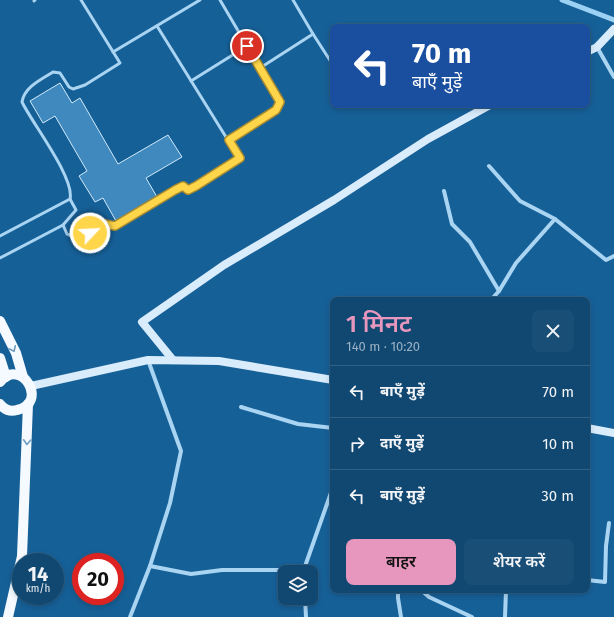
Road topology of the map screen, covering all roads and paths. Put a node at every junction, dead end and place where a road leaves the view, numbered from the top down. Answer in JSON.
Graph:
{"nodes":[{"id":1,"x":81,"y":0,"type":"edge"},
{"id":2,"x":200,"y":0,"type":"edge"},
{"id":3,"x":220,"y":0,"type":"edge"},
{"id":4,"x":293,"y":0,"type":"edge"},
{"id":5,"x":157,"y":26,"type":"junction"},
{"id":6,"x":612,"y":32,"type":"edge"},
{"id":7,"x":313,"y":34,"type":"junction"},
{"id":8,"x":247,"y":46,"type":"junction"},
{"id":9,"x":597,"y":47,"type":"junction"},
{"id":10,"x":590,"y":50,"type":"edge"},
{"id":11,"x":113,"y":52,"type":"junction"},
{"id":12,"x":330,"y":60,"type":"edge"},
{"id":13,"x":260,"y":68,"type":"junction"},
{"id":14,"x":614,"y":77,"type":"edge"},
{"id":15,"x":191,"y":81,"type":"junction"},
{"id":16,"x":485,"y":108,"type":"edge"},
{"id":17,"x":229,"y":140,"type":"junction"},
{"id":18,"x":488,"y":166,"type":"dead end"},
{"id":19,"x":444,"y":191,"type":"dead end"},
{"id":20,"x":70,"y":199,"type":"junction"},
{"id":21,"x":555,"y":219,"type":"junction"},
{"id":22,"x":64,"y":225,"type":"junction"},
{"id":23,"x":0,"y":236,"type":"edge"},
{"id":24,"x":614,"y":256,"type":"edge"},
{"id":25,"x":0,"y":258,"type":"edge"},
{"id":26,"x":498,"y":291,"type":"junction"},
{"id":27,"x":493,"y":297,"type":"edge"},
{"id":28,"x":0,"y":321,"type":"edge"},
{"id":29,"x":0,"y":358,"type":"edge"},
{"id":30,"x":148,"y":360,"type":"junction"},
{"id":31,"x":173,"y":360,"type":"junction"},
{"id":32,"x":23,"y":377,"type":"junction"},
{"id":33,"x":3,"y":379,"type":"edge"},
{"id":34,"x":330,"y":380,"type":"edge"},
{"id":35,"x":31,"y":386,"type":"junction"},
{"id":36,"x":28,"y":404,"type":"junction"},
{"id":37,"x":1,"y":405,"type":"edge"},
{"id":38,"x":241,"y":407,"type":"dead end"},
{"id":39,"x":0,"y":418,"type":"edge"},
{"id":40,"x":330,"y":428,"type":"edge"},
{"id":41,"x":590,"y":429,"type":"edge"},
{"id":42,"x":614,"y":433,"type":"edge"},
{"id":43,"x":330,"y":495,"type":"edge"},
{"id":44,"x":609,"y":523,"type":"dead end"},
{"id":45,"x":305,"y":565,"type":"edge"},
{"id":46,"x":150,"y":566,"type":"junction"},
{"id":47,"x":278,"y":571,"type":"edge"},
{"id":48,"x":590,"y":580,"type":"edge"},
{"id":49,"x":398,"y":593,"type":"edge"},
{"id":50,"x":424,"y":593,"type":"edge"},
{"id":51,"x":506,"y":593,"type":"edge"},
{"id":52,"x":305,"y":605,"type":"edge"},
{"id":53,"x":8,"y":617,"type":"edge"},
{"id":54,"x":130,"y":617,"type":"edge"},
{"id":55,"x":306,"y":617,"type":"edge"},
{"id":56,"x":401,"y":617,"type":"edge"},
{"id":57,"x":472,"y":617,"type":"edge"},
{"id":58,"x":505,"y":617,"type":"edge"}],
"edges":[{"from":1,"to":11,"type":"lane"},
{"from":2,"to":5,"type":"lane"},
{"from":3,"to":8,"type":"lane"},
{"from":4,"to":7,"type":"lane"},
{"from":5,"to":11,"type":"lane"},
{"from":5,"to":15,"type":"lane"},
{"from":6,"to":9,"type":"street"},
{"from":7,"to":12,"type":"lane"},
{"from":7,"to":13,"type":"lane"},
{"from":8,"to":13,"type":"lane"},
{"from":8,"to":15,"type":"lane"},
{"from":9,"to":10,"type":"street"},
{"from":9,"to":14,"type":"street"},
{"from":11,"to":20,"type":"lane"},
{"from":13,"to":17,"type":"lane"},
{"from":15,"to":17,"type":"lane"},
{"from":16,"to":31,"type":"street"},
{"from":17,"to":22,"type":"lane"},
{"from":18,"to":21,"type":"street"},
{"from":19,"to":26,"type":"street"},
{"from":20,"to":22,"type":"lane"},
{"from":20,"to":23,"type":"lane"},
{"from":21,"to":24,"type":"street"},
{"from":21,"to":26,"type":"street"},
{"from":22,"to":25,"type":"lane"},
{"from":26,"to":27,"type":"street"},
{"from":28,"to":32,"type":"main road","one_way":true},
{"from":29,"to":33,"type":"main road"},
{"from":30,"to":31,"type":"street"},
{"from":30,"to":35,"type":"street"},
{"from":30,"to":46,"type":"street"},
{"from":31,"to":34,"type":"street"},
{"from":32,"to":33,"type":"main road"},
{"from":32,"to":35,"type":"main road"},
{"from":35,"to":36,"type":"main road"},
{"from":36,"to":37,"type":"main road"},
{"from":36,"to":53,"type":"main road","one_way":true},
{"from":37,"to":39,"type":"main road"},
{"from":38,"to":40,"type":"street"},
{"from":41,"to":42,"type":"street"},
{"from":43,"to":45,"type":"street"},
{"from":44,"to":48,"type":"street"},
{"from":46,"to":47,"type":"street"},
{"from":46,"to":54,"type":"street"},
{"from":49,"to":56,"type":"street"},
{"from":50,"to":57,"type":"street"},
{"from":51,"to":58,"type":"street"},
{"from":52,"to":55,"type":"street"}]}
